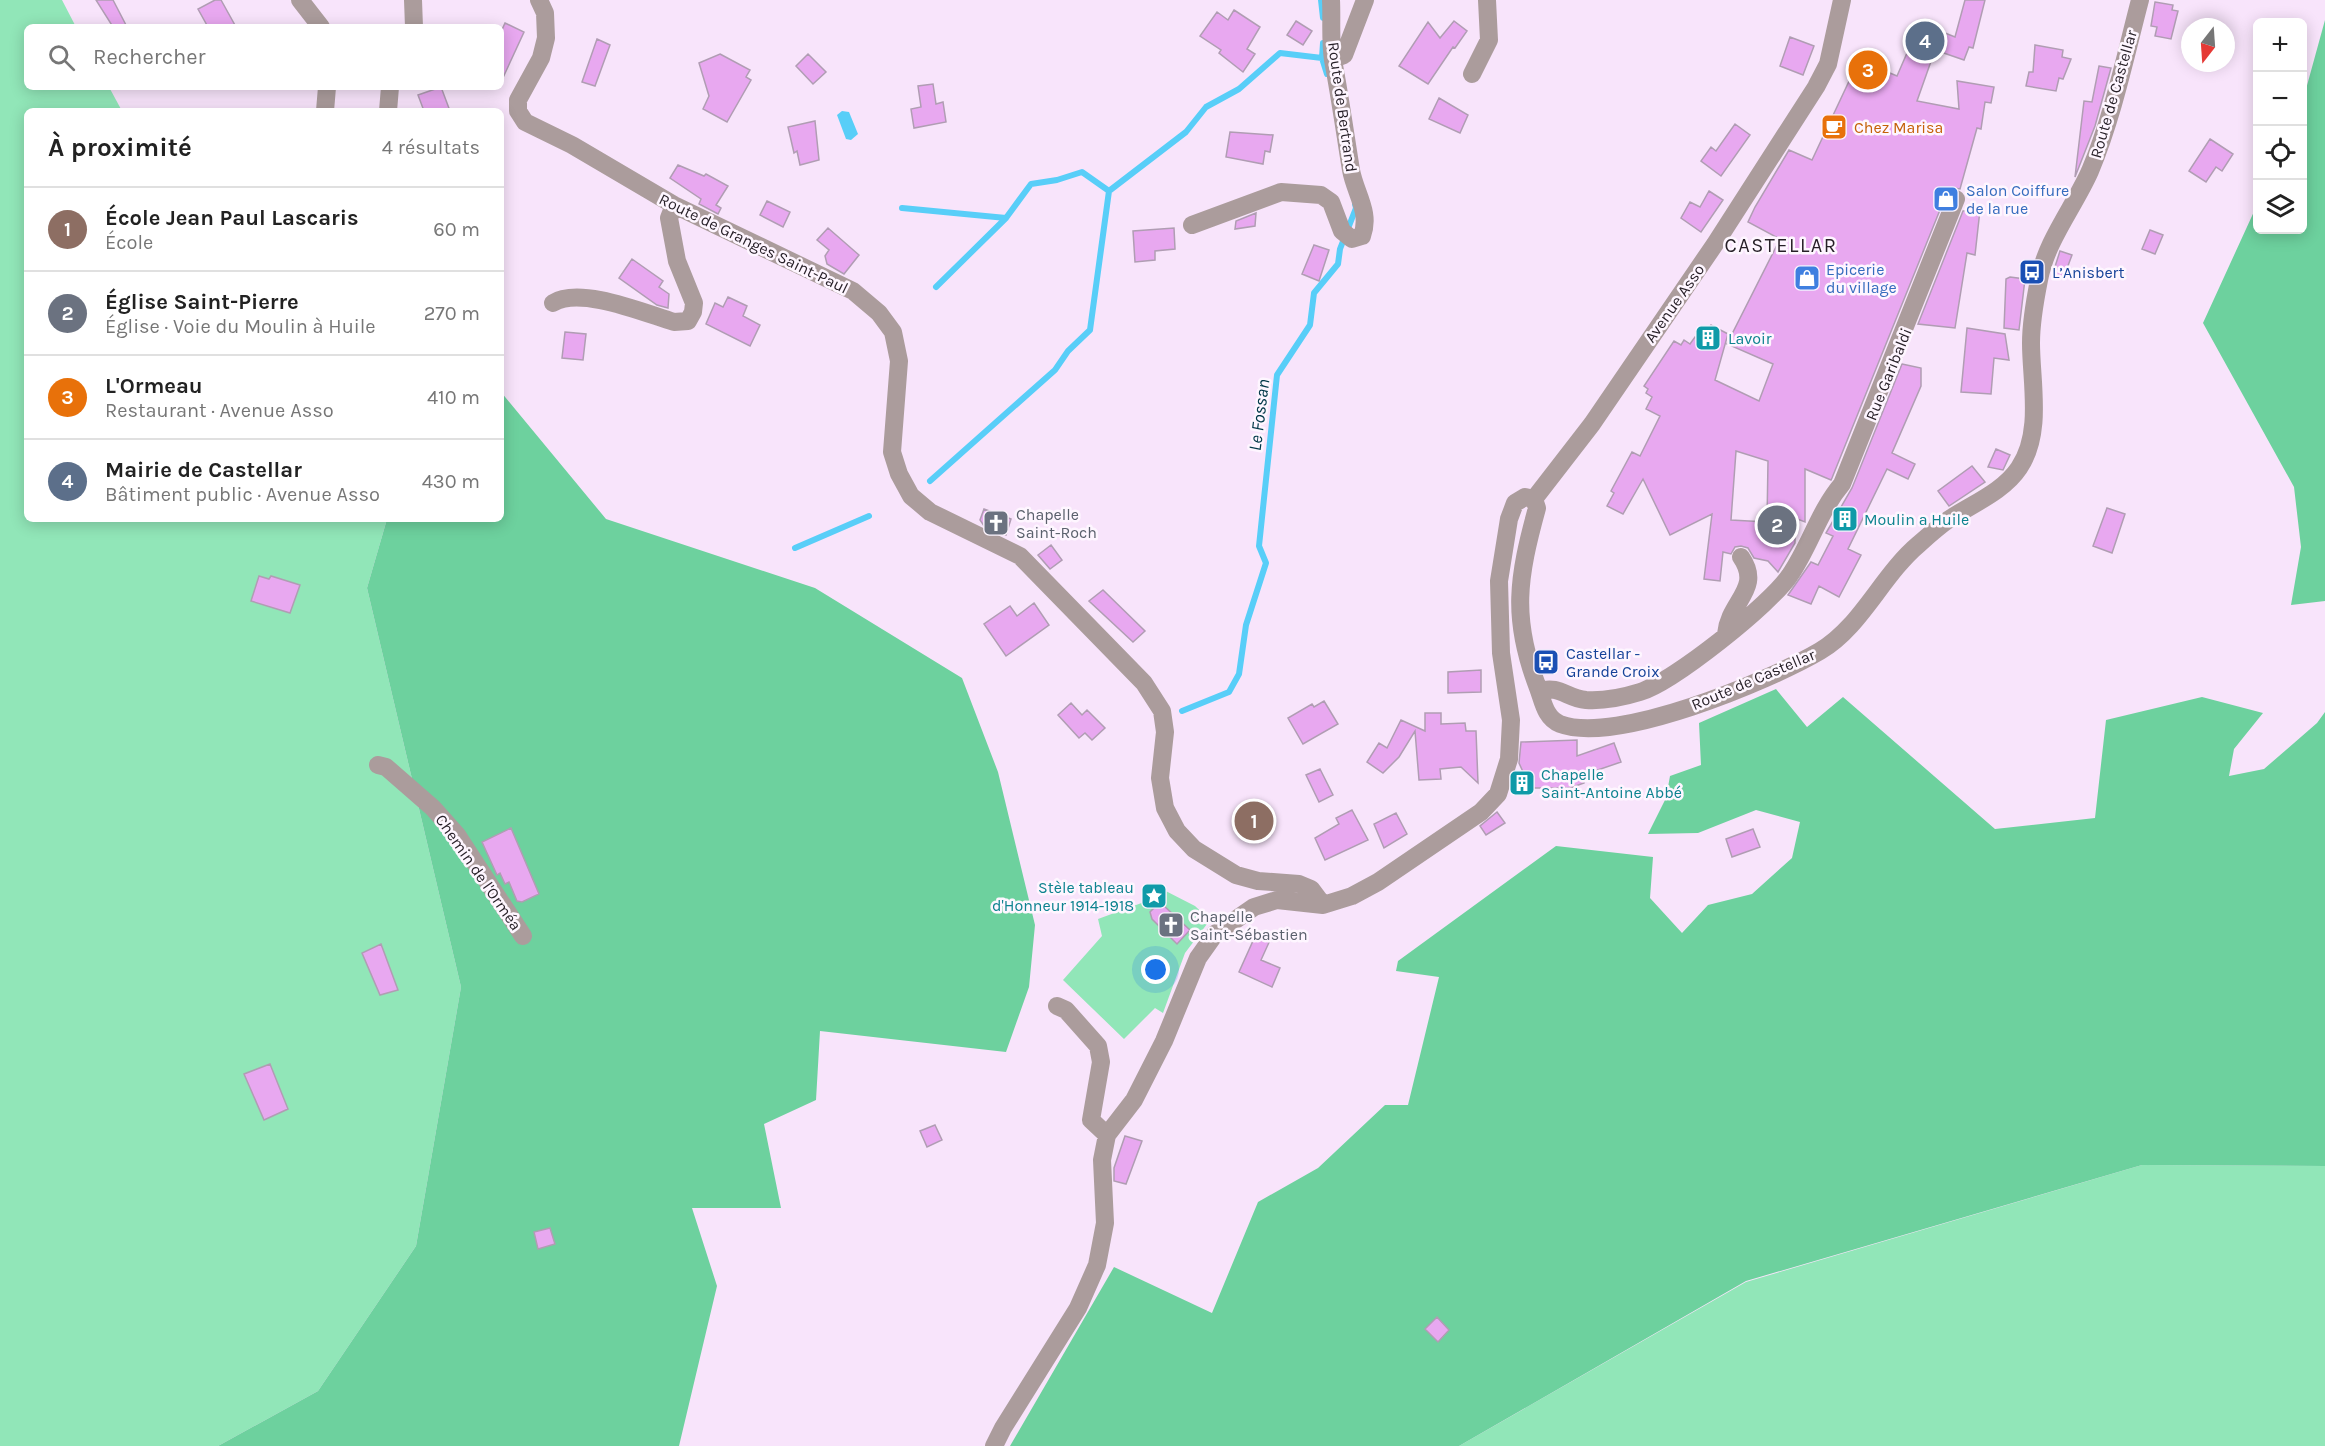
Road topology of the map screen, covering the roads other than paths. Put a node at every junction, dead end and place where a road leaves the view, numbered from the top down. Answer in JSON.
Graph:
{"nodes":[{"id":1,"x":300,"y":0,"type":"edge"},
{"id":2,"x":413,"y":0,"type":"edge"},
{"id":3,"x":539,"y":0,"type":"edge"},
{"id":4,"x":1331,"y":0,"type":"edge"},
{"id":5,"x":1365,"y":0,"type":"edge"},
{"id":6,"x":1488,"y":0,"type":"edge"},
{"id":7,"x":1842,"y":0,"type":"edge"},
{"id":8,"x":2140,"y":0,"type":"edge"},
{"id":9,"x":319,"y":24,"type":"edge"},
{"id":10,"x":414,"y":24,"type":"edge"},
{"id":11,"x":1333,"y":59,"type":"junction"},
{"id":12,"x":1472,"y":74,"type":"dead end"},
{"id":13,"x":327,"y":90,"type":"edge"},
{"id":14,"x":390,"y":90,"type":"edge"},
{"id":15,"x":325,"y":108,"type":"edge"},
{"id":16,"x":388,"y":108,"type":"edge"},
{"id":17,"x":1956,"y":199,"type":"dead end"},
{"id":18,"x":674,"y":205,"type":"junction"},
{"id":19,"x":1192,"y":225,"type":"dead end"},
{"id":20,"x":553,"y":303,"type":"dead end"},
{"id":21,"x":1534,"y":499,"type":"junction"},
{"id":22,"x":1741,"y":557,"type":"dead end"},
{"id":23,"x":1726,"y":634,"type":"junction"},
{"id":24,"x":1539,"y":691,"type":"junction"},
{"id":25,"x":378,"y":765,"type":"dead end"},
{"id":26,"x":1323,"y":905,"type":"junction"},
{"id":27,"x":523,"y":936,"type":"dead end"},
{"id":28,"x":1057,"y":1006,"type":"dead end"},
{"id":29,"x":1107,"y":1135,"type":"junction"},
{"id":30,"x":994,"y":1446,"type":"edge"}],
"edges":[{"from":1,"to":9,"type":"street"},
{"from":2,"to":10,"type":"street"},
{"from":3,"to":18,"type":"street","name":"Route de Granges Saint-Paul"},
{"from":4,"to":11,"type":"street","name":"Route de Bertrand"},
{"from":5,"to":11,"type":"street"},
{"from":6,"to":12,"type":"street"},
{"from":7,"to":21,"type":"street","name":"Avenue Asso"},
{"from":8,"to":24,"type":"street","name":"Route de Castellar"},
{"from":11,"to":19,"type":"street","name":"Route de Bertrand"},
{"from":13,"to":15,"type":"street"},
{"from":14,"to":16,"type":"street"},
{"from":17,"to":23,"type":"street","name":"Rue Garibaldi"},
{"from":18,"to":20,"type":"street"},
{"from":18,"to":26,"type":"street","name":"Route de Granges Saint-Paul"},
{"from":21,"to":24,"type":"street","name":"Route de Castellar"},
{"from":21,"to":26,"type":"street"},
{"from":22,"to":23,"type":"street"},
{"from":23,"to":24,"type":"street","name":"Rue Garibaldi"},
{"from":25,"to":27,"type":"street","name":"Chemin de l'Orméa"},
{"from":26,"to":29,"type":"street"},
{"from":28,"to":29,"type":"street"},
{"from":29,"to":30,"type":"street"}]}
